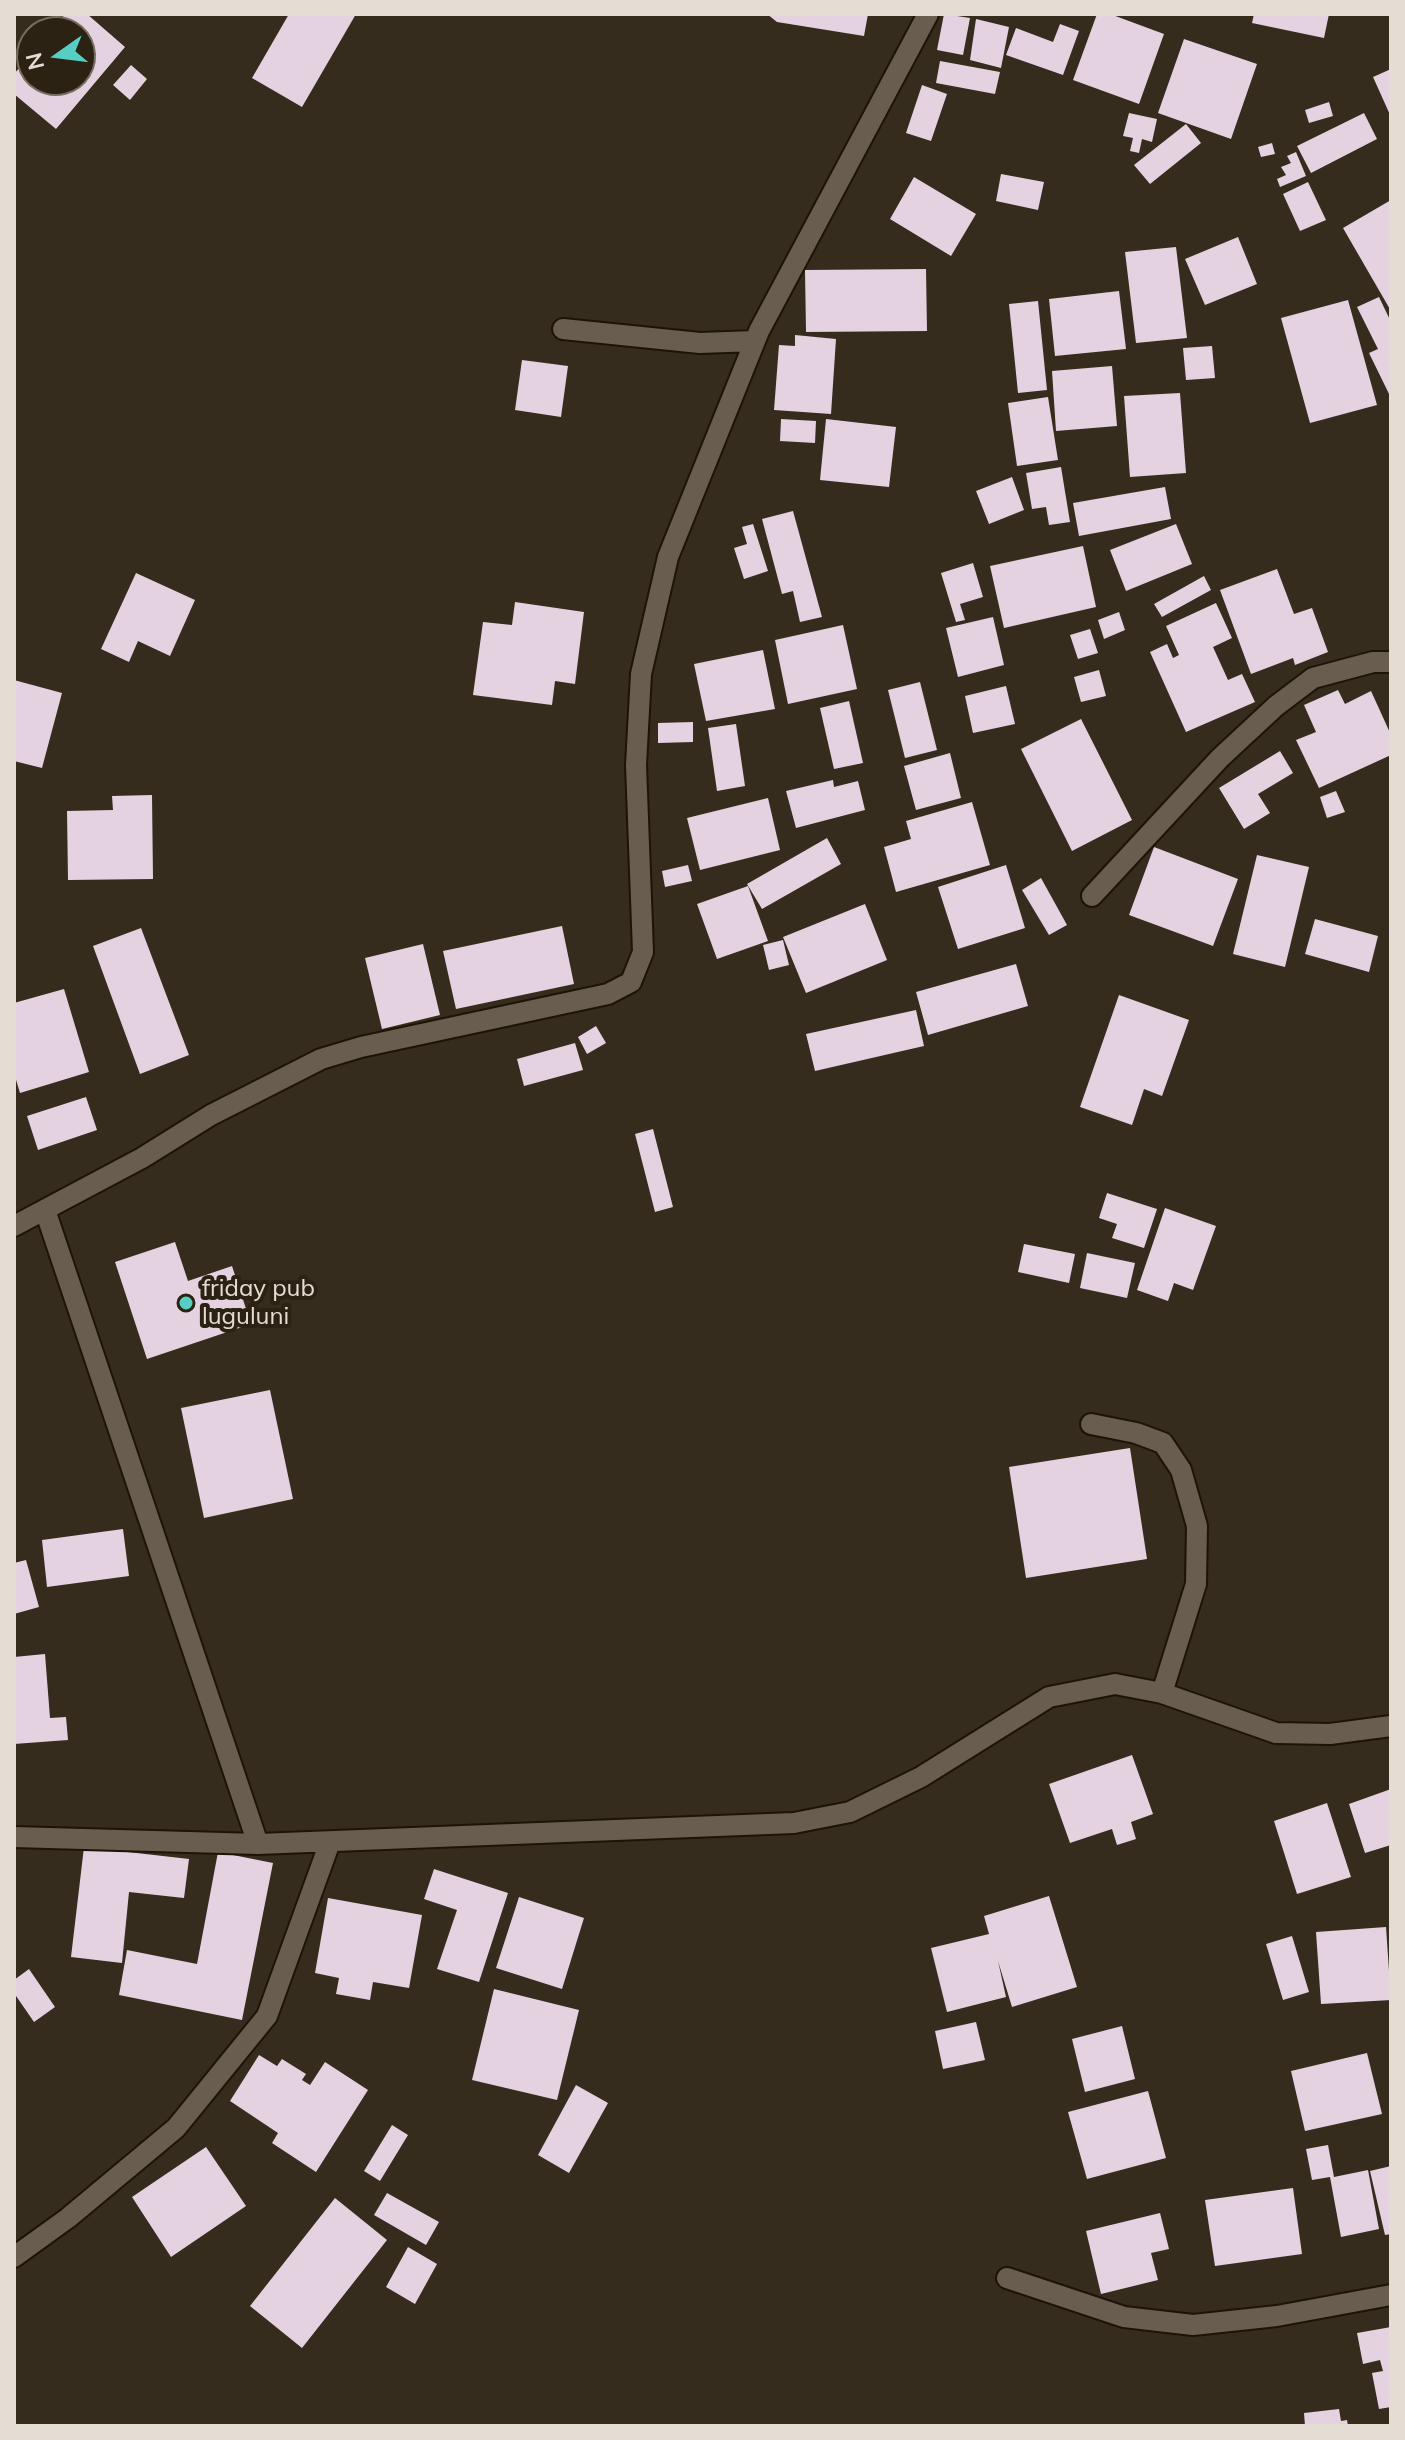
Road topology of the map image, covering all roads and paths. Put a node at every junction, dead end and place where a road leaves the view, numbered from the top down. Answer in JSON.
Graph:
{"nodes":[{"id":1,"x":928,"y":14,"type":"edge"},
{"id":2,"x":563,"y":329,"type":"dead end"},
{"id":3,"x":755,"y":341,"type":"junction"},
{"id":4,"x":1391,"y":662,"type":"edge"},
{"id":5,"x":1092,"y":896,"type":"dead end"},
{"id":6,"x":45,"y":1210,"type":"junction"},
{"id":7,"x":14,"y":1226,"type":"edge"},
{"id":8,"x":1091,"y":1424,"type":"dead end"},
{"id":9,"x":1162,"y":1693,"type":"junction"},
{"id":10,"x":1391,"y":1726,"type":"edge"},
{"id":11,"x":14,"y":1837,"type":"edge"},
{"id":12,"x":330,"y":1842,"type":"junction"},
{"id":13,"x":258,"y":1844,"type":"junction"},
{"id":14,"x":14,"y":2257,"type":"edge"},
{"id":15,"x":1007,"y":2278,"type":"dead end"},
{"id":16,"x":1391,"y":2295,"type":"edge"}],
"edges":[{"from":1,"to":3,"type":"street"},
{"from":2,"to":3,"type":"street"},
{"from":3,"to":6,"type":"street"},
{"from":4,"to":5,"type":"street"},
{"from":6,"to":7,"type":"street"},
{"from":6,"to":13,"type":"street"},
{"from":8,"to":9,"type":"street"},
{"from":9,"to":10,"type":"street"},
{"from":9,"to":12,"type":"street"},
{"from":11,"to":13,"type":"street"},
{"from":12,"to":13,"type":"street"},
{"from":12,"to":14,"type":"street"},
{"from":15,"to":16,"type":"street"}]}
